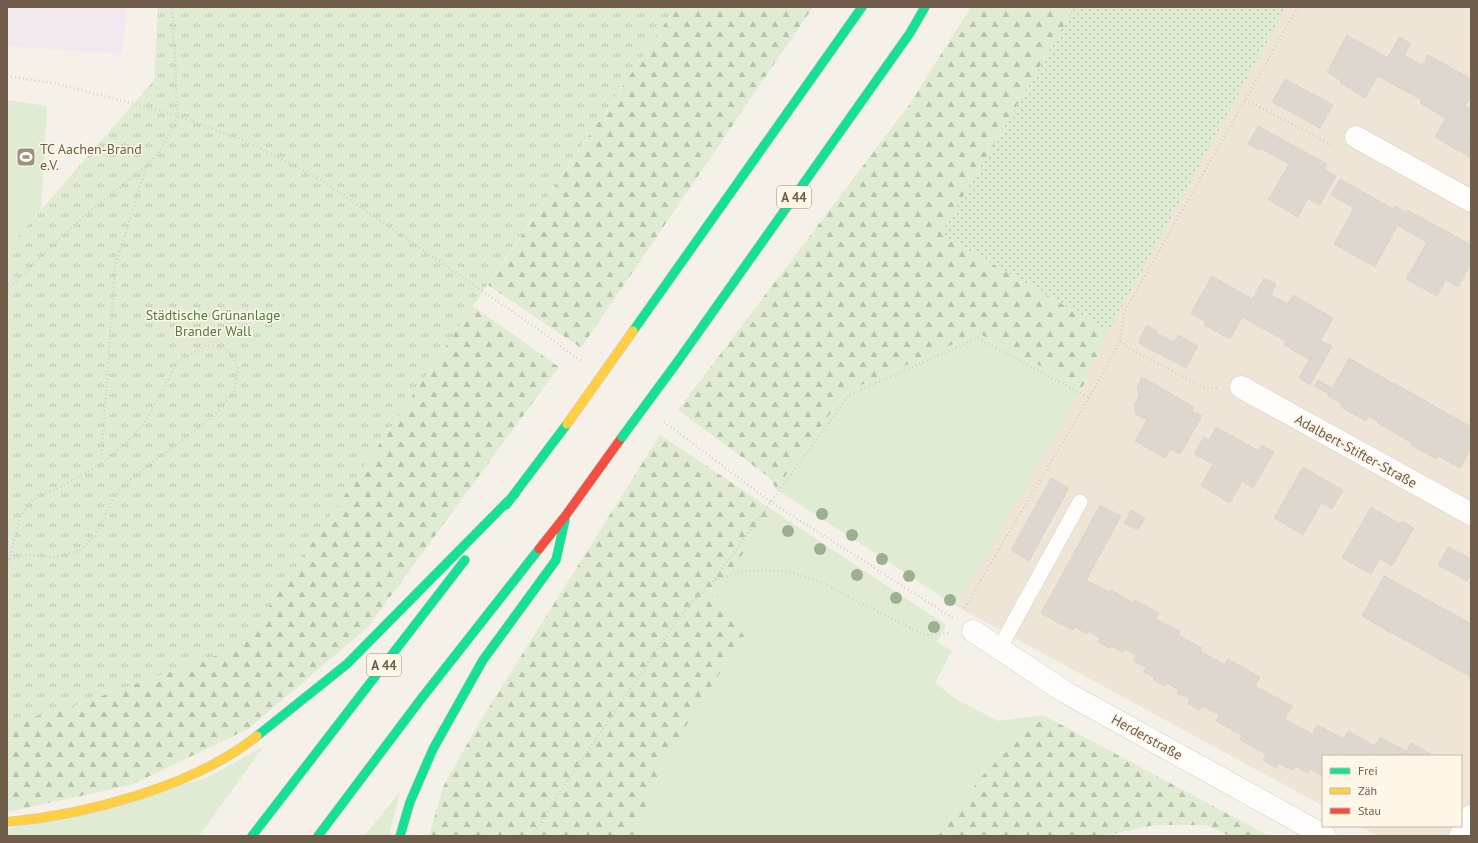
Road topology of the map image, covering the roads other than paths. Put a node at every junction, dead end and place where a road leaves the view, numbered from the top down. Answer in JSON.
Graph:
{"nodes":[{"id":1,"x":862,"y":7,"type":"edge"},
{"id":2,"x":925,"y":7,"type":"edge"},
{"id":3,"x":1356,"y":137,"type":"road end"},
{"id":4,"x":1471,"y":200,"type":"edge"},
{"id":5,"x":1240,"y":387,"type":"road end"},
{"id":6,"x":515,"y":494,"type":"junction"},
{"id":7,"x":1080,"y":502,"type":"dead end"},
{"id":8,"x":1471,"y":514,"type":"edge"},
{"id":9,"x":566,"y":515,"type":"junction"},
{"id":10,"x":965,"y":626,"type":"road end"},
{"id":11,"x":999,"y":649,"type":"junction"},
{"id":12,"x":1471,"y":816,"type":"edge"},
{"id":13,"x":7,"y":822,"type":"edge"},
{"id":14,"x":252,"y":836,"type":"edge"},
{"id":15,"x":318,"y":836,"type":"edge"},
{"id":16,"x":400,"y":836,"type":"edge"},
{"id":17,"x":1325,"y":836,"type":"edge"},
{"id":18,"x":1460,"y":836,"type":"edge"}],
"edges":[{"from":1,"to":6,"type":"highway","number":"A 44","bridge":true},
{"from":2,"to":9,"type":"highway","number":"A 44","bridge":true},
{"from":3,"to":4,"type":"street"},
{"from":5,"to":8,"type":"street","name":"Adalbert-Stifter-Straße"},
{"from":6,"to":13,"type":"highway"},
{"from":6,"to":14,"type":"highway","number":"A 44"},
{"from":7,"to":11,"type":"lane"},
{"from":9,"to":15,"type":"highway","number":"A 44"},
{"from":9,"to":16,"type":"highway"},
{"from":10,"to":11,"type":"street","name":"Herderstraße"},
{"from":11,"to":17,"type":"street","name":"Herderstraße"},
{"from":12,"to":18,"type":"street"}]}
